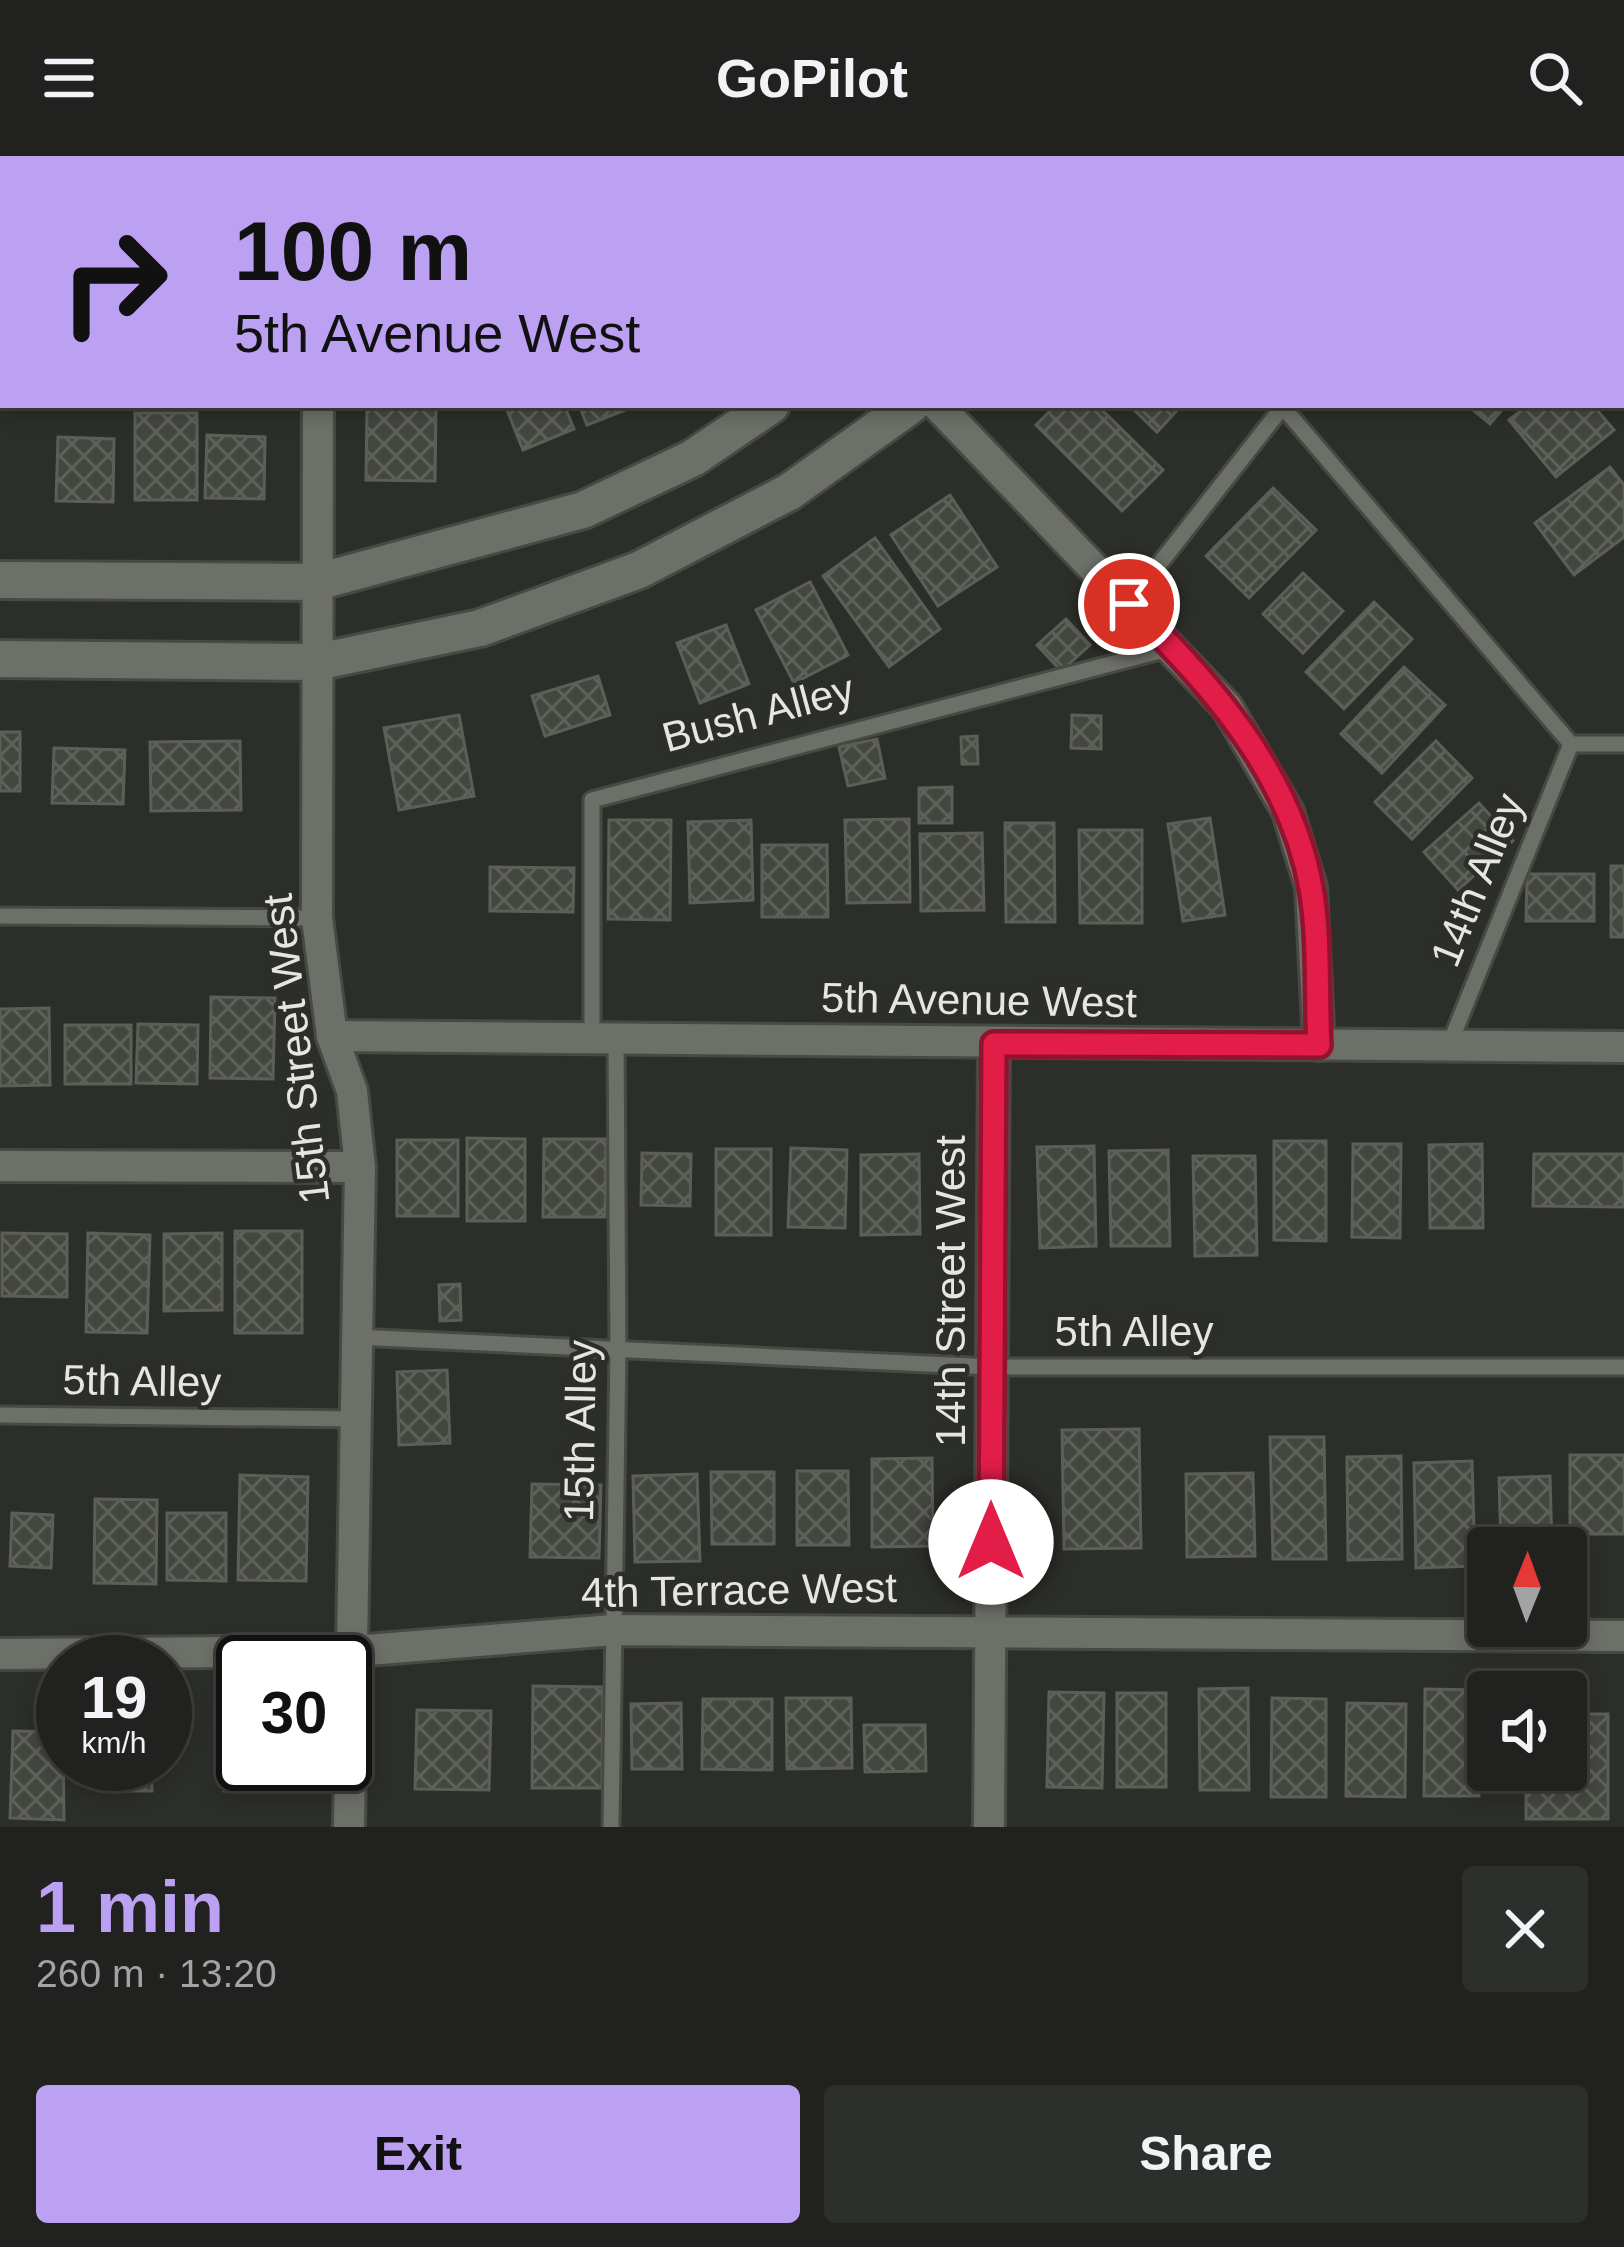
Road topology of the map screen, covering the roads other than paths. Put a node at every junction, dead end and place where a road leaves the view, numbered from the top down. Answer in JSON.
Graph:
{"nodes":[{"id":1,"x":318,"y":408,"type":"edge"},
{"id":2,"x":767,"y":408,"type":"edge"},
{"id":3,"x":907,"y":408,"type":"edge"},
{"id":4,"x":940,"y":408,"type":"edge"},
{"id":5,"x":1281,"y":408,"type":"edge"},
{"id":6,"x":1285,"y":408,"type":"edge"},
{"id":7,"x":0,"y":580,"type":"edge"},
{"id":8,"x":317,"y":582,"type":"junction"},
{"id":9,"x":1129,"y":604,"type":"junction"},
{"id":10,"x":1174,"y":647,"type":"junction"},
{"id":11,"x":0,"y":658,"type":"edge"},
{"id":12,"x":317,"y":662,"type":"junction"},
{"id":13,"x":1571,"y":744,"type":"junction"},
{"id":14,"x":1624,"y":744,"type":"edge"},
{"id":15,"x":0,"y":916,"type":"edge"},
{"id":16,"x":317,"y":918,"type":"junction"},
{"id":17,"x":332,"y":1036,"type":"junction"},
{"id":18,"x":604,"y":1037,"type":"junction"},
{"id":19,"x":1450,"y":1043,"type":"junction"},
{"id":20,"x":994,"y":1044,"type":"junction"},
{"id":21,"x":1319,"y":1045,"type":"junction"},
{"id":22,"x":1624,"y":1047,"type":"edge"},
{"id":23,"x":0,"y":1166,"type":"edge"},
{"id":24,"x":360,"y":1167,"type":"junction"},
{"id":25,"x":356,"y":1337,"type":"junction"},
{"id":26,"x":618,"y":1350,"type":"junction"},
{"id":27,"x":992,"y":1367,"type":"junction"},
{"id":28,"x":1624,"y":1367,"type":"edge"},
{"id":29,"x":0,"y":1415,"type":"edge"},
{"id":30,"x":356,"y":1419,"type":"junction"},
{"id":31,"x":990,"y":1629,"type":"junction"},
{"id":32,"x":613,"y":1630,"type":"junction"},
{"id":33,"x":355,"y":1635,"type":"edge"},
{"id":34,"x":1624,"y":1636,"type":"edge"},
{"id":35,"x":372,"y":1650,"type":"edge"},
{"id":36,"x":216,"y":1652,"type":"edge"},
{"id":37,"x":0,"y":1654,"type":"edge"},
{"id":38,"x":350,"y":1791,"type":"edge"},
{"id":39,"x":349,"y":1827,"type":"edge"},
{"id":40,"x":611,"y":1827,"type":"edge"},
{"id":41,"x":989,"y":1827,"type":"edge"}],
"edges":[{"from":1,"to":8,"type":"street","name":"15th Street West"},
{"from":2,"to":8,"type":"main road"},
{"from":3,"to":12,"type":"main road"},
{"from":4,"to":9,"type":"street"},
{"from":5,"to":9,"type":"lane"},
{"from":6,"to":13,"type":"lane"},
{"from":7,"to":8,"type":"main road"},
{"from":8,"to":12,"type":"street","name":"15th Street West"},
{"from":9,"to":10,"type":"street"},
{"from":10,"to":18,"type":"lane","name":"Bush Alley"},
{"from":10,"to":21,"type":"street"},
{"from":11,"to":12,"type":"main road"},
{"from":12,"to":16,"type":"street","name":"15th Street West"},
{"from":13,"to":14,"type":"lane"},
{"from":13,"to":19,"type":"lane","name":"14th Alley"},
{"from":15,"to":16,"type":"lane"},
{"from":16,"to":17,"type":"street","name":"15th Street West"},
{"from":17,"to":18,"type":"street","name":"5th Avenue West"},
{"from":17,"to":24,"type":"street","name":"15th Street West"},
{"from":18,"to":20,"type":"street","name":"5th Avenue West"},
{"from":18,"to":26,"type":"lane","name":"15th Alley"},
{"from":19,"to":21,"type":"street","name":"5th Avenue West"},
{"from":19,"to":22,"type":"street","name":"5th Avenue West"},
{"from":20,"to":21,"type":"street","name":"5th Avenue West"},
{"from":20,"to":27,"type":"street","name":"14th Street West"},
{"from":23,"to":24,"type":"street"},
{"from":24,"to":25,"type":"street","name":"15th Street West"},
{"from":25,"to":26,"type":"lane","name":"5th Alley"},
{"from":25,"to":30,"type":"street","name":"15th Street West"},
{"from":26,"to":27,"type":"lane","name":"5th Alley"},
{"from":26,"to":32,"type":"lane","name":"15th Alley"},
{"from":27,"to":28,"type":"lane","name":"5th Alley"},
{"from":27,"to":31,"type":"street","name":"14th Street West"},
{"from":29,"to":30,"type":"lane","name":"5th Alley"},
{"from":30,"to":33,"type":"street","name":"15th Street West"},
{"from":31,"to":32,"type":"street","name":"4th Terrace West"},
{"from":31,"to":34,"type":"street","name":"4th Terrace West"},
{"from":31,"to":41,"type":"street","name":"14th Street West"},
{"from":32,"to":35,"type":"street","name":"4th Terrace West"},
{"from":32,"to":40,"type":"lane","name":"15th Alley"},
{"from":36,"to":37,"type":"street","name":"4th Terrace West"},
{"from":38,"to":39,"type":"street","name":"15th Street West"}]}
